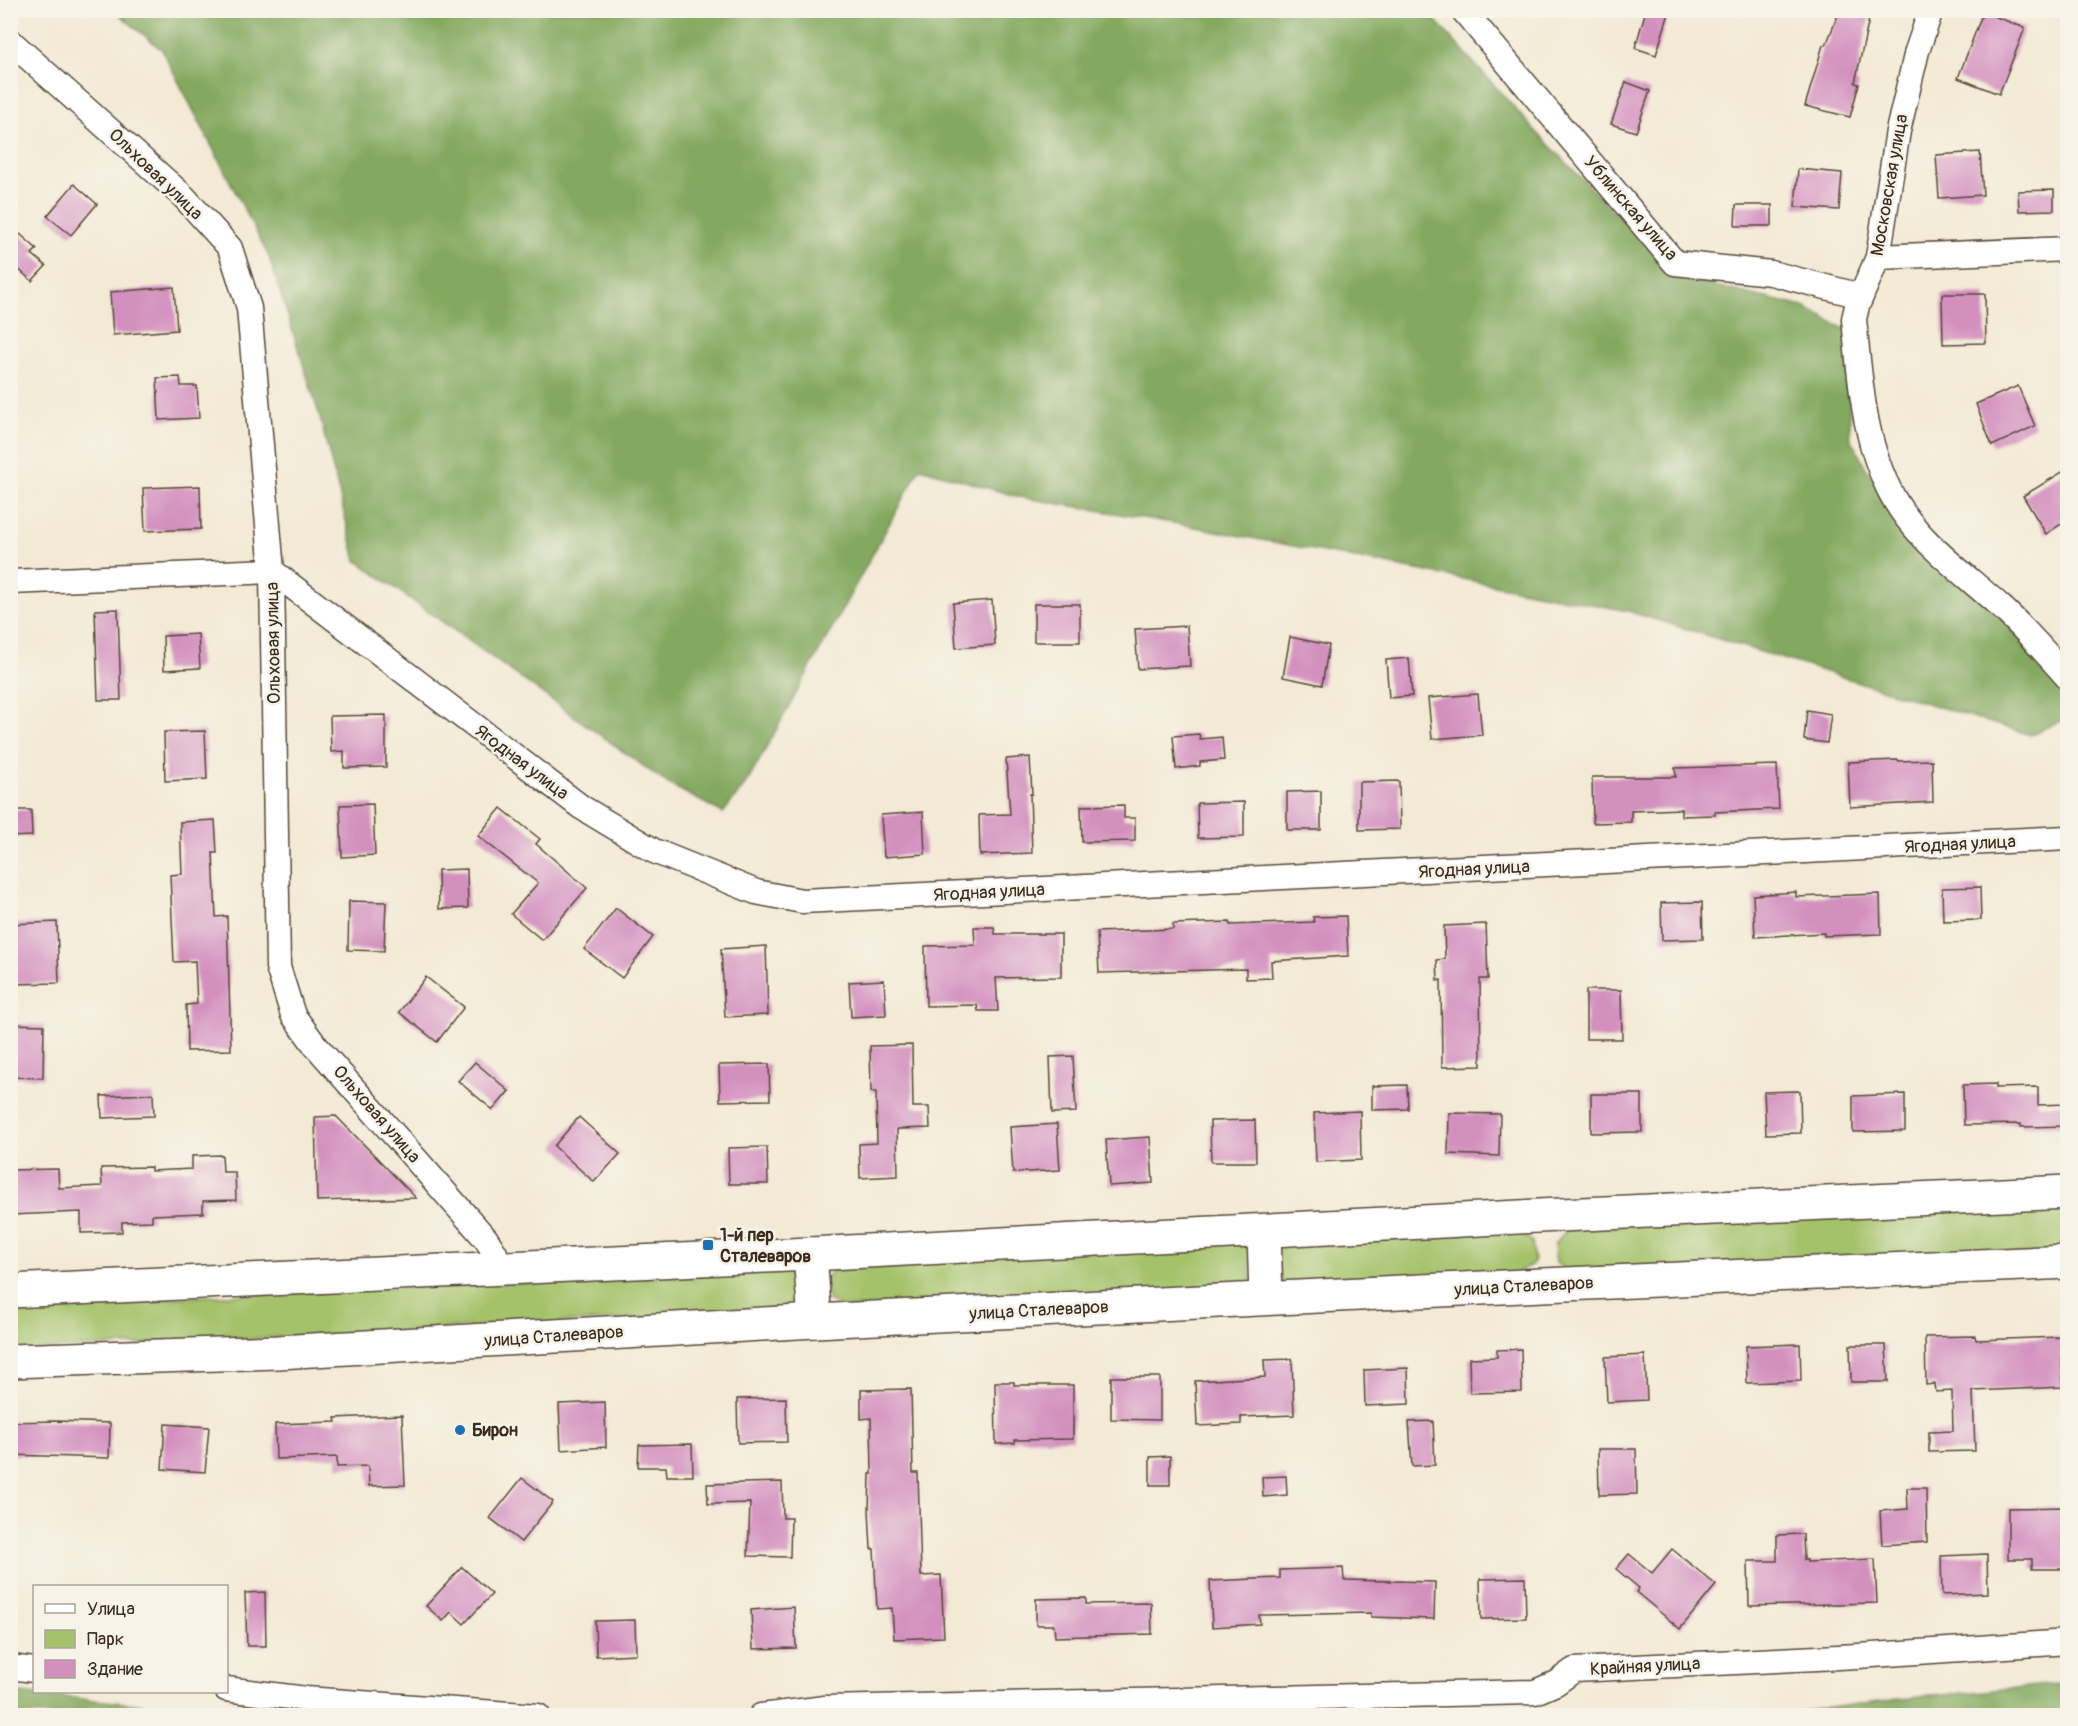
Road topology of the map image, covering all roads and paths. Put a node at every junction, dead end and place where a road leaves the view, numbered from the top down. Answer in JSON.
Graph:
{"nodes":[{"id":1,"x":1463,"y":10,"type":"edge"},
{"id":2,"x":1931,"y":10,"type":"edge"},
{"id":3,"x":10,"y":41,"type":"edge"},
{"id":4,"x":2067,"y":249,"type":"edge"},
{"id":5,"x":1878,"y":257,"type":"junction"},
{"id":6,"x":1861,"y":296,"type":"junction"},
{"id":7,"x":272,"y":571,"type":"junction"},
{"id":8,"x":10,"y":582,"type":"edge"},
{"id":9,"x":2067,"y":678,"type":"edge"},
{"id":10,"x":2067,"y":838,"type":"edge"},
{"id":11,"x":2067,"y":1192,"type":"edge"},
{"id":12,"x":1264,"y":1231,"type":"junction"},
{"id":13,"x":810,"y":1254,"type":"junction"},
{"id":14,"x":2067,"y":1262,"type":"edge"},
{"id":15,"x":498,"y":1268,"type":"junction"},
{"id":16,"x":10,"y":1291,"type":"edge"},
{"id":17,"x":1266,"y":1298,"type":"junction"},
{"id":18,"x":815,"y":1321,"type":"junction"},
{"id":19,"x":10,"y":1361,"type":"edge"},
{"id":20,"x":2067,"y":1642,"type":"edge"},
{"id":21,"x":10,"y":1667,"type":"edge"},
{"id":22,"x":33,"y":1670,"type":"edge"},
{"id":23,"x":228,"y":1689,"type":"edge"},
{"id":24,"x":538,"y":1716,"type":"edge"},
{"id":25,"x":760,"y":1716,"type":"edge"}],
"edges":[{"from":1,"to":6,"type":"street","name":"Ублинская улица"},
{"from":2,"to":5,"type":"street","name":"Московская улица"},
{"from":3,"to":7,"type":"street","name":"Ольховая улица"},
{"from":4,"to":5,"type":"street"},
{"from":5,"to":6,"type":"street","name":"Московская улица"},
{"from":6,"to":9,"type":"street","name":"Московская улица"},
{"from":7,"to":8,"type":"street"},
{"from":7,"to":10,"type":"street","name":"Ягодная улица"},
{"from":7,"to":15,"type":"street","name":"Ольховая улица"},
{"from":11,"to":12,"type":"main road"},
{"from":12,"to":13,"type":"main road"},
{"from":12,"to":17,"type":"main road"},
{"from":13,"to":15,"type":"main road"},
{"from":13,"to":18,"type":"main road"},
{"from":14,"to":17,"type":"main road","name":"улица Сталеваров"},
{"from":15,"to":16,"type":"main road"},
{"from":17,"to":18,"type":"main road","name":"улица Сталеваров"},
{"from":18,"to":19,"type":"main road","name":"улица Сталеваров"},
{"from":20,"to":25,"type":"street","name":"Крайняя улица"},
{"from":21,"to":22,"type":"street"},
{"from":23,"to":24,"type":"street"}]}
